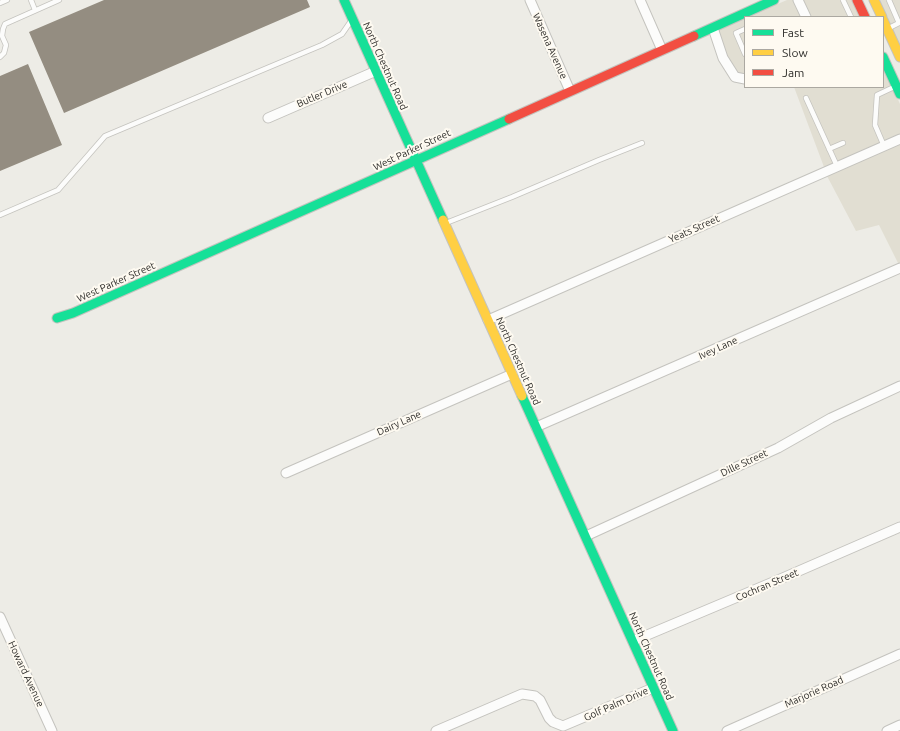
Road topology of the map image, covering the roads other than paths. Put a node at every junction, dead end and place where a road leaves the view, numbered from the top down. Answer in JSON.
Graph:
{"nodes":[{"id":1,"x":7,"y":0,"type":"edge"},
{"id":2,"x":31,"y":0,"type":"edge"},
{"id":3,"x":59,"y":0,"type":"edge"},
{"id":4,"x":344,"y":0,"type":"edge"},
{"id":5,"x":530,"y":0,"type":"edge"},
{"id":6,"x":640,"y":0,"type":"edge"},
{"id":7,"x":774,"y":0,"type":"edge"},
{"id":8,"x":798,"y":0,"type":"edge"},
{"id":9,"x":843,"y":0,"type":"edge"},
{"id":10,"x":857,"y":0,"type":"edge"},
{"id":11,"x":874,"y":0,"type":"edge"},
{"id":12,"x":889,"y":0,"type":"edge"},
{"id":13,"x":0,"y":3,"type":"edge"},
{"id":14,"x":754,"y":4,"type":"edge"},
{"id":15,"x":35,"y":10,"type":"junction"},
{"id":16,"x":885,"y":13,"type":"edge"},
{"id":17,"x":747,"y":15,"type":"edge"},
{"id":18,"x":744,"y":16,"type":"edge"},
{"id":19,"x":806,"y":16,"type":"edge"},
{"id":20,"x":851,"y":16,"type":"edge"},
{"id":21,"x":865,"y":16,"type":"edge"},
{"id":22,"x":352,"y":20,"type":"junction"},
{"id":23,"x":712,"y":28,"type":"junction"},
{"id":24,"x":744,"y":29,"type":"edge"},
{"id":25,"x":887,"y":29,"type":"junction"},
{"id":26,"x":898,"y":45,"type":"edge"},
{"id":27,"x":662,"y":50,"type":"junction"},
{"id":28,"x":744,"y":52,"type":"edge"},
{"id":29,"x":0,"y":57,"type":"edge"},
{"id":30,"x":900,"y":57,"type":"edge"},
{"id":31,"x":884,"y":62,"type":"edge"},
{"id":32,"x":376,"y":72,"type":"junction"},
{"id":33,"x":886,"y":72,"type":"edge"},
{"id":34,"x":744,"y":79,"type":"edge"},
{"id":35,"x":898,"y":90,"type":"edge"},
{"id":36,"x":570,"y":91,"type":"junction"},
{"id":37,"x":806,"y":98,"type":"dead end"},
{"id":38,"x":268,"y":118,"type":"dead end"},
{"id":39,"x":900,"y":138,"type":"edge"},
{"id":40,"x":642,"y":143,"type":"dead end"},
{"id":41,"x":843,"y":143,"type":"dead end"},
{"id":42,"x":884,"y":146,"type":"junction"},
{"id":43,"x":829,"y":149,"type":"junction"},
{"id":44,"x":416,"y":161,"type":"junction"},
{"id":45,"x":837,"y":166,"type":"junction"},
{"id":46,"x":0,"y":215,"type":"edge"},
{"id":47,"x":444,"y":224,"type":"junction"},
{"id":48,"x":900,"y":268,"type":"edge"},
{"id":49,"x":57,"y":318,"type":"dead end"},
{"id":50,"x":488,"y":320,"type":"junction"},
{"id":51,"x":512,"y":374,"type":"junction"},
{"id":52,"x":900,"y":386,"type":"edge"},
{"id":53,"x":536,"y":427,"type":"junction"},
{"id":54,"x":286,"y":473,"type":"dead end"},
{"id":55,"x":900,"y":526,"type":"edge"},
{"id":56,"x":586,"y":536,"type":"junction"},
{"id":57,"x":0,"y":618,"type":"edge"},
{"id":58,"x":633,"y":641,"type":"junction"},
{"id":59,"x":900,"y":654,"type":"edge"},
{"id":60,"x":653,"y":688,"type":"junction"},
{"id":61,"x":900,"y":725,"type":"edge"},
{"id":62,"x":52,"y":731,"type":"edge"},
{"id":63,"x":436,"y":731,"type":"edge"},
{"id":64,"x":673,"y":731,"type":"edge"},
{"id":65,"x":727,"y":731,"type":"edge"},
{"id":66,"x":887,"y":731,"type":"edge"}],
"edges":[{"from":1,"to":13,"type":"lane"},
{"from":2,"to":15,"type":"lane"},
{"from":3,"to":15,"type":"lane"},
{"from":4,"to":22,"type":"street","name":"North Chestnut Road"},
{"from":5,"to":36,"type":"street","name":"Wasena Avenue"},
{"from":6,"to":27,"type":"street"},
{"from":7,"to":14,"type":"street","name":"West Parker Street"},
{"from":8,"to":19,"type":"street"},
{"from":9,"to":20,"type":"lane"},
{"from":10,"to":21,"type":"street"},
{"from":11,"to":16,"type":"street"},
{"from":12,"to":16,"type":"lane"},
{"from":14,"to":17,"type":"street","name":"West Parker Street"},
{"from":15,"to":29,"type":"lane"},
{"from":16,"to":25,"type":"street"},
{"from":16,"to":25,"type":"lane"},
{"from":18,"to":23,"type":"street","name":"West Parker Street"},
{"from":22,"to":32,"type":"street","name":"North Chestnut Road"},
{"from":22,"to":46,"type":"lane"},
{"from":23,"to":27,"type":"street","name":"West Parker Street"},
{"from":23,"to":34,"type":"street"},
{"from":24,"to":28,"type":"lane"},
{"from":25,"to":26,"type":"street"},
{"from":26,"to":30,"type":"street"},
{"from":27,"to":36,"type":"street","name":"West Parker Street"},
{"from":31,"to":33,"type":"street"},
{"from":32,"to":38,"type":"street","name":"Butler Drive"},
{"from":32,"to":44,"type":"street","name":"North Chestnut Road"},
{"from":33,"to":35,"type":"street"},
{"from":35,"to":42,"type":"lane"},
{"from":36,"to":44,"type":"street","name":"West Parker Street"},
{"from":37,"to":43,"type":"lane"},
{"from":39,"to":42,"type":"street","name":"Yeats Street"},
{"from":40,"to":47,"type":"lane"},
{"from":41,"to":43,"type":"lane"},
{"from":42,"to":45,"type":"street","name":"Yeats Street"},
{"from":43,"to":45,"type":"lane"},
{"from":44,"to":47,"type":"street","name":"North Chestnut Road"},
{"from":44,"to":49,"type":"street","name":"West Parker Street"},
{"from":45,"to":50,"type":"street","name":"Yeats Street"},
{"from":47,"to":50,"type":"street","name":"North Chestnut Road"},
{"from":48,"to":53,"type":"street","name":"Ivey Lane"},
{"from":50,"to":51,"type":"street","name":"North Chestnut Road"},
{"from":51,"to":53,"type":"street","name":"North Chestnut Road"},
{"from":51,"to":54,"type":"street","name":"Dairy Lane"},
{"from":52,"to":56,"type":"street","name":"Dille Street"},
{"from":53,"to":56,"type":"street","name":"North Chestnut Road"},
{"from":55,"to":58,"type":"street","name":"Cochran Street"},
{"from":56,"to":58,"type":"street","name":"North Chestnut Road"},
{"from":57,"to":62,"type":"street","name":"Howard Avenue"},
{"from":58,"to":60,"type":"street","name":"North Chestnut Road"},
{"from":59,"to":65,"type":"street","name":"Marjorie Road"},
{"from":60,"to":63,"type":"street","name":"Golf Palm Drive"},
{"from":60,"to":64,"type":"street","name":"North Chestnut Road"},
{"from":61,"to":66,"type":"street"}]}
